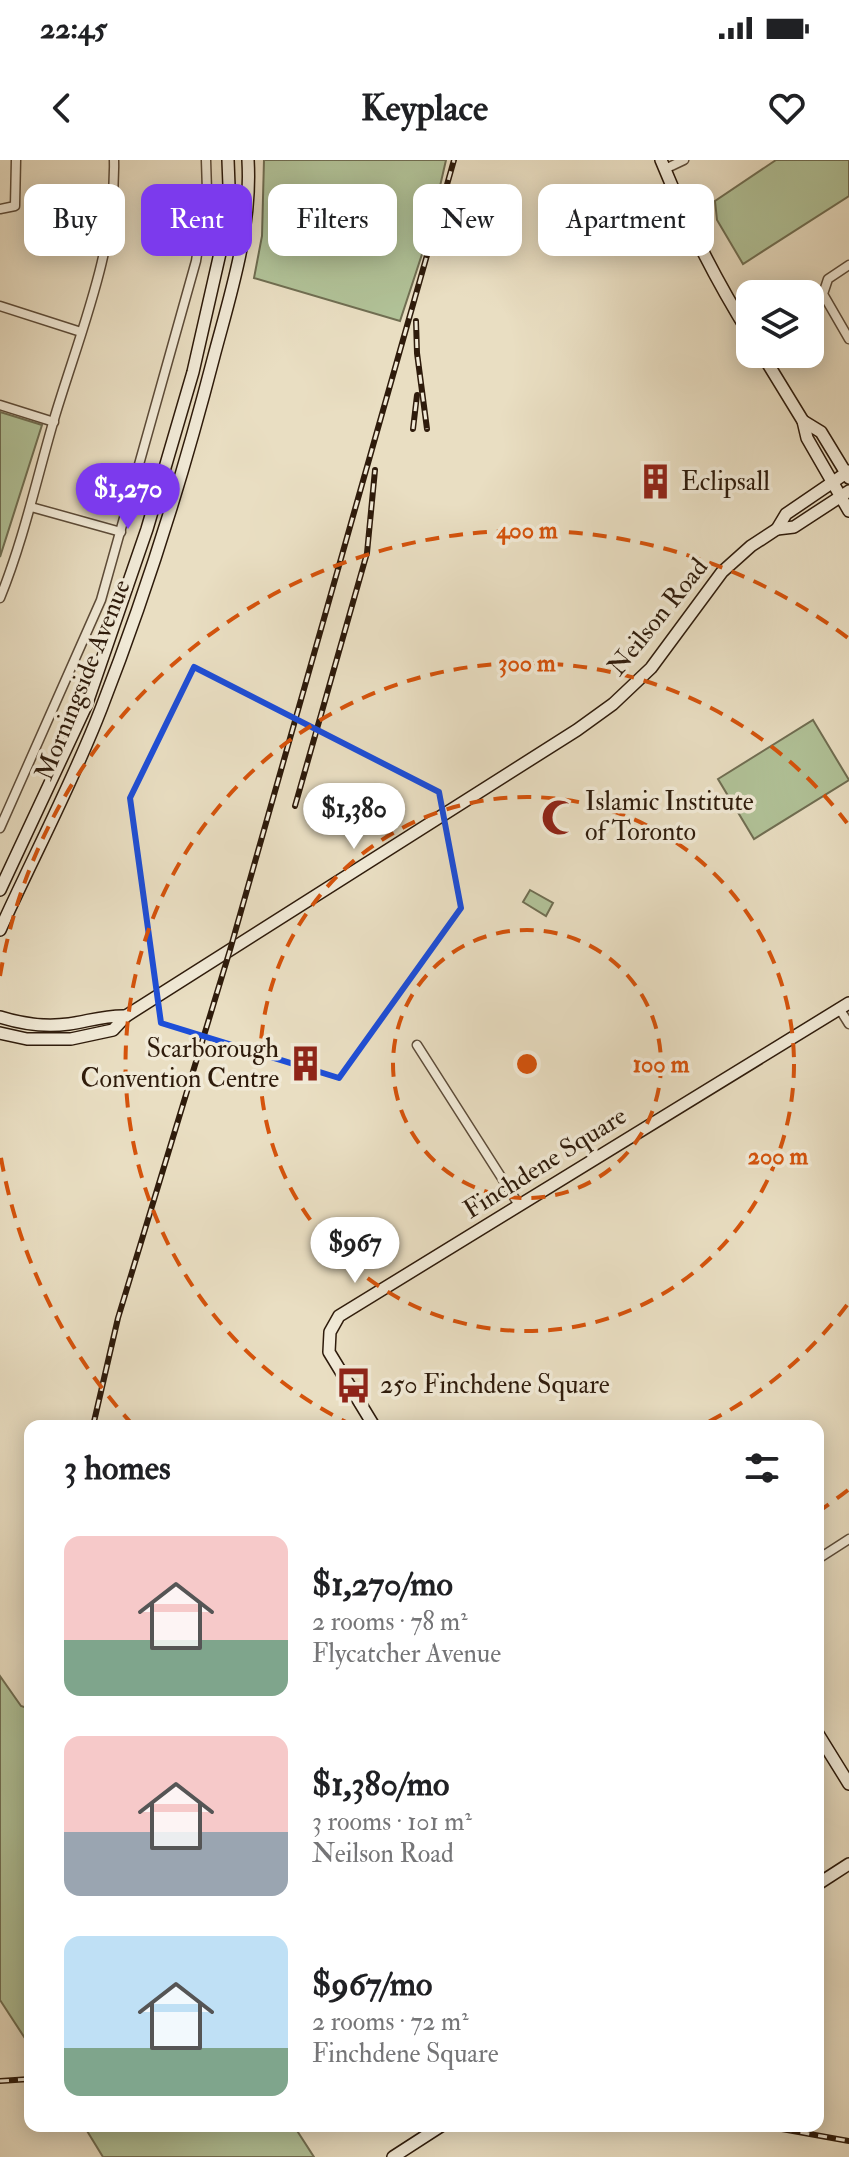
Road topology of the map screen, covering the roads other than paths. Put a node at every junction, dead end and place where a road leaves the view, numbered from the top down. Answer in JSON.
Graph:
{"nodes":[{"id":1,"x":16,"y":160,"type":"edge"},
{"id":2,"x":114,"y":160,"type":"edge"},
{"id":3,"x":206,"y":160,"type":"edge"},
{"id":4,"x":228,"y":160,"type":"edge"},
{"id":5,"x":248,"y":160,"type":"edge"},
{"id":6,"x":684,"y":160,"type":"edge"},
{"id":7,"x":663,"y":164,"type":"edge"},
{"id":8,"x":229,"y":184,"type":"edge"},
{"id":9,"x":249,"y":184,"type":"edge"},
{"id":10,"x":0,"y":209,"type":"edge"},
{"id":11,"x":219,"y":256,"type":"edge"},
{"id":12,"x":240,"y":256,"type":"edge"},
{"id":13,"x":849,"y":265,"type":"edge"},
{"id":14,"x":0,"y":306,"type":"edge"},
{"id":15,"x":736,"y":312,"type":"edge"},
{"id":16,"x":81,"y":332,"type":"junction"},
{"id":17,"x":849,"y":339,"type":"edge"},
{"id":18,"x":771,"y":368,"type":"edge"},
{"id":19,"x":0,"y":405,"type":"edge"},
{"id":20,"x":803,"y":421,"type":"junction"},
{"id":21,"x":54,"y":422,"type":"junction"},
{"id":22,"x":848,"y":474,"type":"edge"},
{"id":23,"x":832,"y":483,"type":"junction"},
{"id":24,"x":845,"y":493,"type":"edge"},
{"id":25,"x":31,"y":507,"type":"junction"},
{"id":26,"x":849,"y":511,"type":"edge"},
{"id":27,"x":777,"y":529,"type":"junction"},
{"id":28,"x":121,"y":532,"type":"junction"},
{"id":29,"x":0,"y":598,"type":"edge"},
{"id":30,"x":0,"y":828,"type":"edge"},
{"id":31,"x":23,"y":842,"type":"junction"},
{"id":32,"x":37,"y":848,"type":"junction"},
{"id":33,"x":0,"y":890,"type":"edge"},
{"id":34,"x":0,"y":930,"type":"edge"},
{"id":35,"x":844,"y":1006,"type":"edge"},
{"id":36,"x":126,"y":1016,"type":"junction"},
{"id":37,"x":0,"y":1017,"type":"edge"},
{"id":38,"x":849,"y":1024,"type":"edge"},
{"id":39,"x":0,"y":1033,"type":"edge"},
{"id":40,"x":417,"y":1045,"type":"dead end"},
{"id":41,"x":519,"y":1205,"type":"junction"},
{"id":42,"x":370,"y":1420,"type":"edge"},
{"id":43,"x":849,"y":1539,"type":"edge"},
{"id":44,"x":824,"y":1555,"type":"edge"},
{"id":45,"x":824,"y":1744,"type":"edge"},
{"id":46,"x":849,"y":1784,"type":"edge"},
{"id":47,"x":849,"y":1864,"type":"edge"},
{"id":48,"x":824,"y":1880,"type":"edge"},
{"id":49,"x":432,"y":2132,"type":"edge"},
{"id":50,"x":393,"y":2157,"type":"edge"}],
"edges":[{"from":1,"to":10,"type":"street"},
{"from":2,"to":16,"type":"street"},
{"from":3,"to":28,"type":"street"},
{"from":4,"to":8,"type":"street","name":"Morningside Avenue"},
{"from":5,"to":9,"type":"street","name":"Morningside Avenue"},
{"from":6,"to":7,"type":"street"},
{"from":7,"to":15,"type":"street"},
{"from":11,"to":31,"type":"street","name":"Morningside Avenue"},
{"from":12,"to":32,"type":"street","name":"Morningside Avenue"},
{"from":13,"to":17,"type":"street"},
{"from":14,"to":16,"type":"street"},
{"from":16,"to":21,"type":"street"},
{"from":18,"to":20,"type":"street"},
{"from":19,"to":21,"type":"street"},
{"from":20,"to":22,"type":"street"},
{"from":20,"to":23,"type":"street"},
{"from":21,"to":25,"type":"street"},
{"from":22,"to":23,"type":"street","name":"Neilson Road"},
{"from":23,"to":24,"type":"street"},
{"from":23,"to":27,"type":"street","name":"Neilson Road"},
{"from":24,"to":26,"type":"street"},
{"from":24,"to":27,"type":"street","name":"Neilson Road"},
{"from":25,"to":28,"type":"street"},
{"from":25,"to":29,"type":"street"},
{"from":27,"to":36,"type":"street","name":"Neilson Road"},
{"from":28,"to":30,"type":"street"},
{"from":31,"to":32,"type":"street"},
{"from":31,"to":33,"type":"street","name":"Morningside Avenue"},
{"from":32,"to":34,"type":"street","name":"Morningside Avenue"},
{"from":35,"to":38,"type":"street","name":"Finchdene Square"},
{"from":35,"to":41,"type":"street","name":"Finchdene Square"},
{"from":36,"to":37,"type":"street","name":"Neilson Road"},
{"from":36,"to":39,"type":"street","name":"Neilson Road"},
{"from":40,"to":41,"type":"street"},
{"from":41,"to":42,"type":"street","name":"Finchdene Square"},
{"from":43,"to":44,"type":"street"},
{"from":45,"to":46,"type":"street"},
{"from":47,"to":48,"type":"street"},
{"from":49,"to":50,"type":"street"}]}
